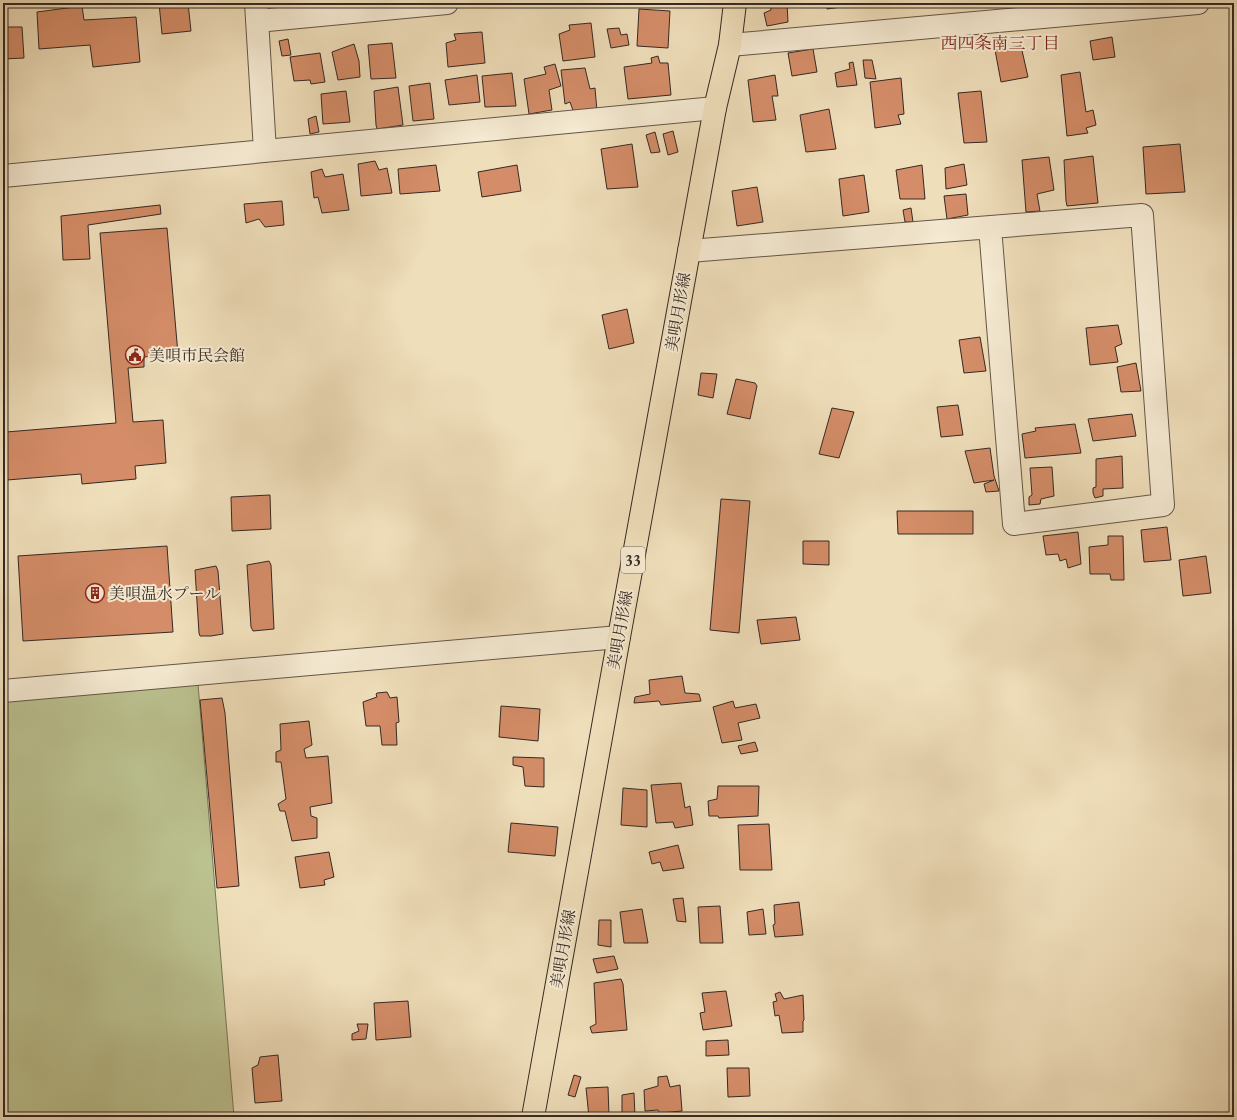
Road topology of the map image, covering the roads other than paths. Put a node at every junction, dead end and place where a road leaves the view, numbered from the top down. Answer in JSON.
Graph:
{"nodes":[{"id":1,"x":447,"y":3,"type":"edge"},
{"id":2,"x":735,"y":3,"type":"edge"},
{"id":3,"x":1198,"y":3,"type":"edge"},
{"id":4,"x":257,"y":12,"type":"edge"},
{"id":5,"x":730,"y":46,"type":"junction"},
{"id":6,"x":715,"y":108,"type":"junction"},
{"id":7,"x":264,"y":151,"type":"junction"},
{"id":8,"x":3,"y":176,"type":"edge"},
{"id":9,"x":990,"y":227,"type":"junction"},
{"id":10,"x":689,"y":251,"type":"junction"},
{"id":11,"x":618,"y":637,"type":"junction"},
{"id":12,"x":3,"y":691,"type":"edge"},
{"id":13,"x":533,"y":1117,"type":"edge"}],
"edges":[{"from":1,"to":4,"type":"street"},
{"from":2,"to":5,"type":"main road","name":"美唄月形線","number":"33"},
{"from":3,"to":5,"type":"street"},
{"from":4,"to":7,"type":"street"},
{"from":5,"to":6,"type":"main road","name":"美唄月形線","number":"33"},
{"from":6,"to":7,"type":"street"},
{"from":6,"to":10,"type":"main road","name":"美唄月形線","number":"33"},
{"from":7,"to":8,"type":"street"},
{"from":9,"to":9,"type":"street"},
{"from":9,"to":10,"type":"street"},
{"from":10,"to":11,"type":"main road","name":"美唄月形線","number":"33"},
{"from":11,"to":12,"type":"street"},
{"from":11,"to":13,"type":"main road","name":"美唄月形線","number":"33"}]}
